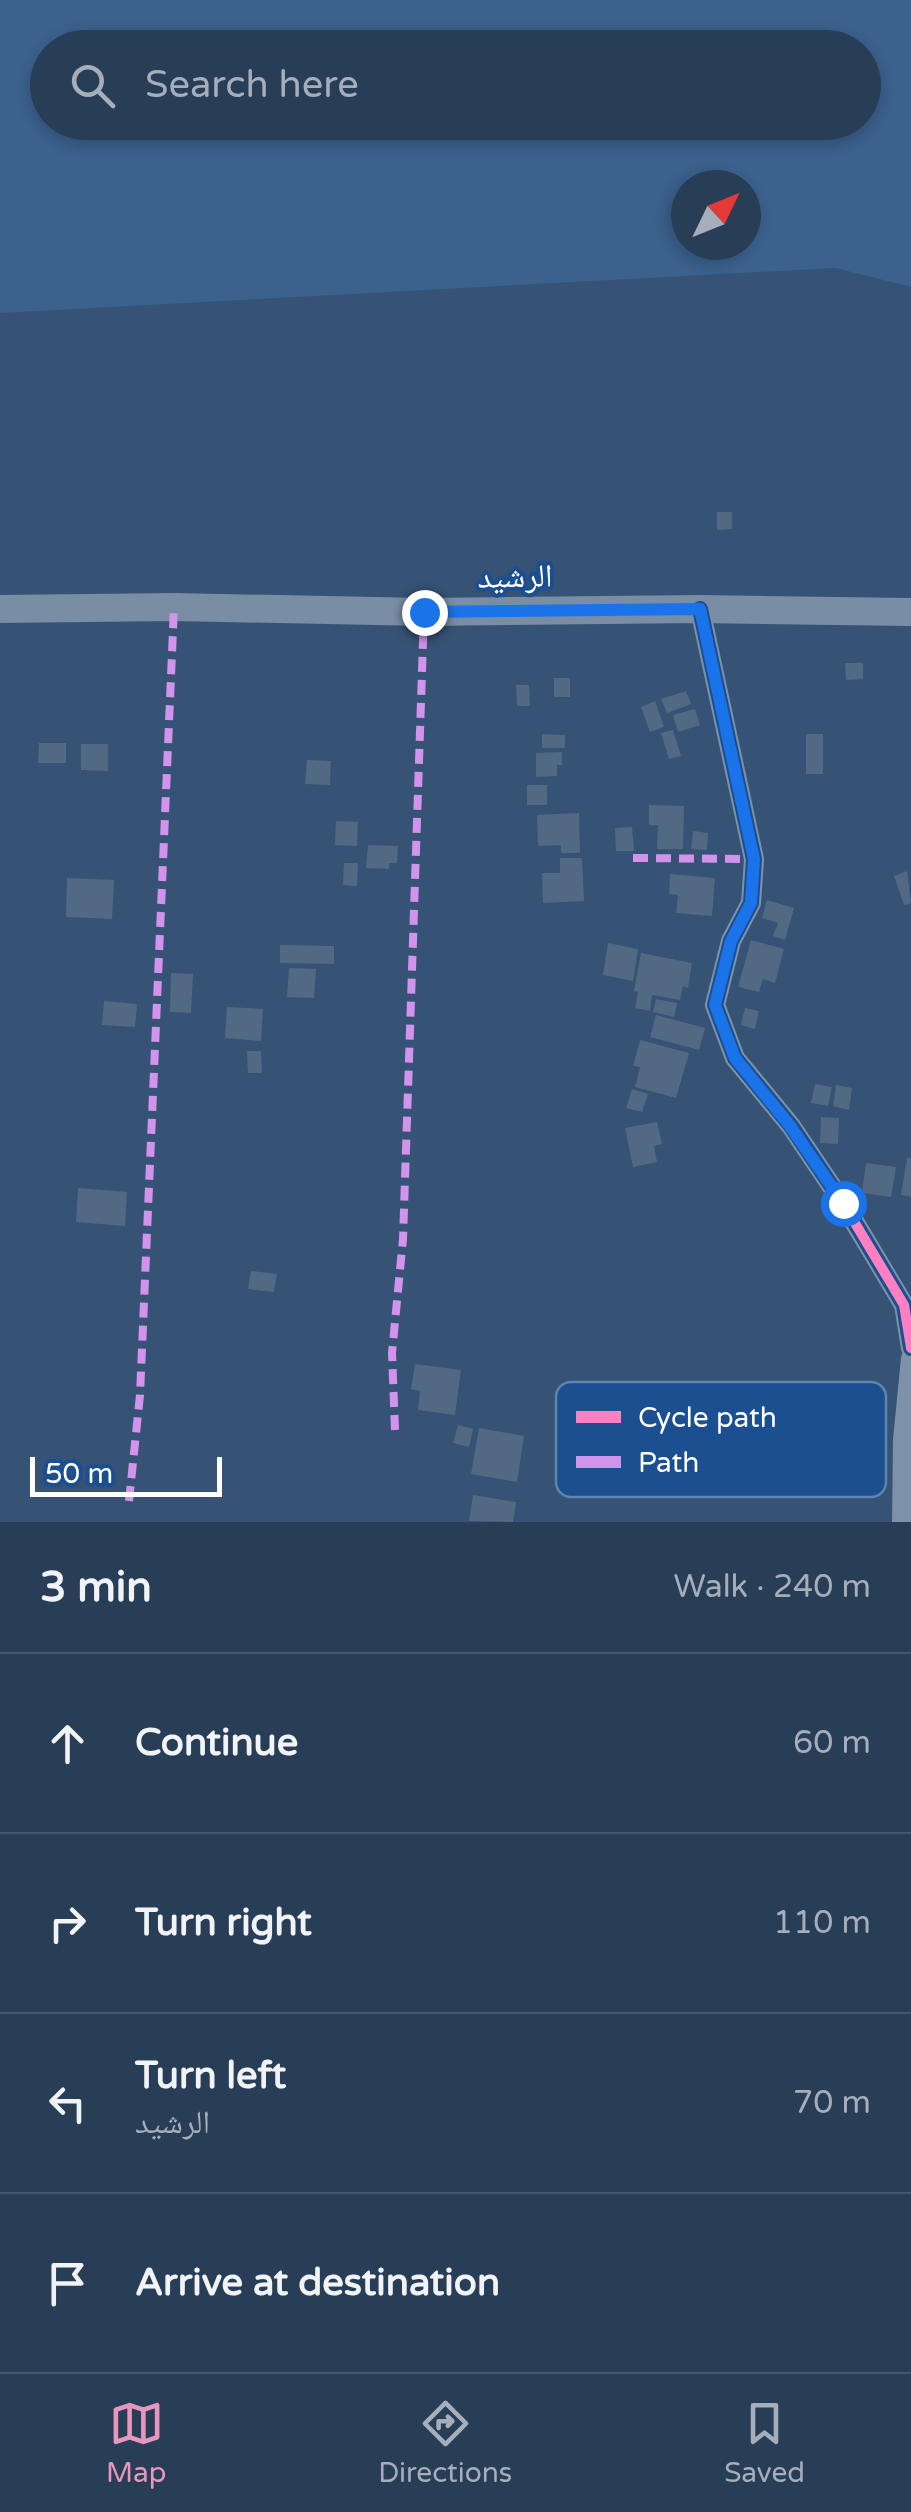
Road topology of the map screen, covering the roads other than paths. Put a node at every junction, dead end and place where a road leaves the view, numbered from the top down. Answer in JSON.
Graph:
{"nodes":[{"id":1,"x":0,"y":609,"type":"edge"},
{"id":2,"x":700,"y":609,"type":"junction"},
{"id":3,"x":911,"y":612,"type":"edge"},
{"id":4,"x":907,"y":1304,"type":"edge"},
{"id":5,"x":911,"y":1348,"type":"edge"},
{"id":6,"x":911,"y":1358,"type":"edge"},
{"id":7,"x":902,"y":1522,"type":"edge"}],
"edges":[{"from":1,"to":2,"type":"main road","name":"الرشيد"},
{"from":2,"to":3,"type":"main road","name":"الرشيد"},
{"from":2,"to":4,"type":"street"},
{"from":4,"to":5,"type":"street"},
{"from":6,"to":7,"type":"street"}]}
